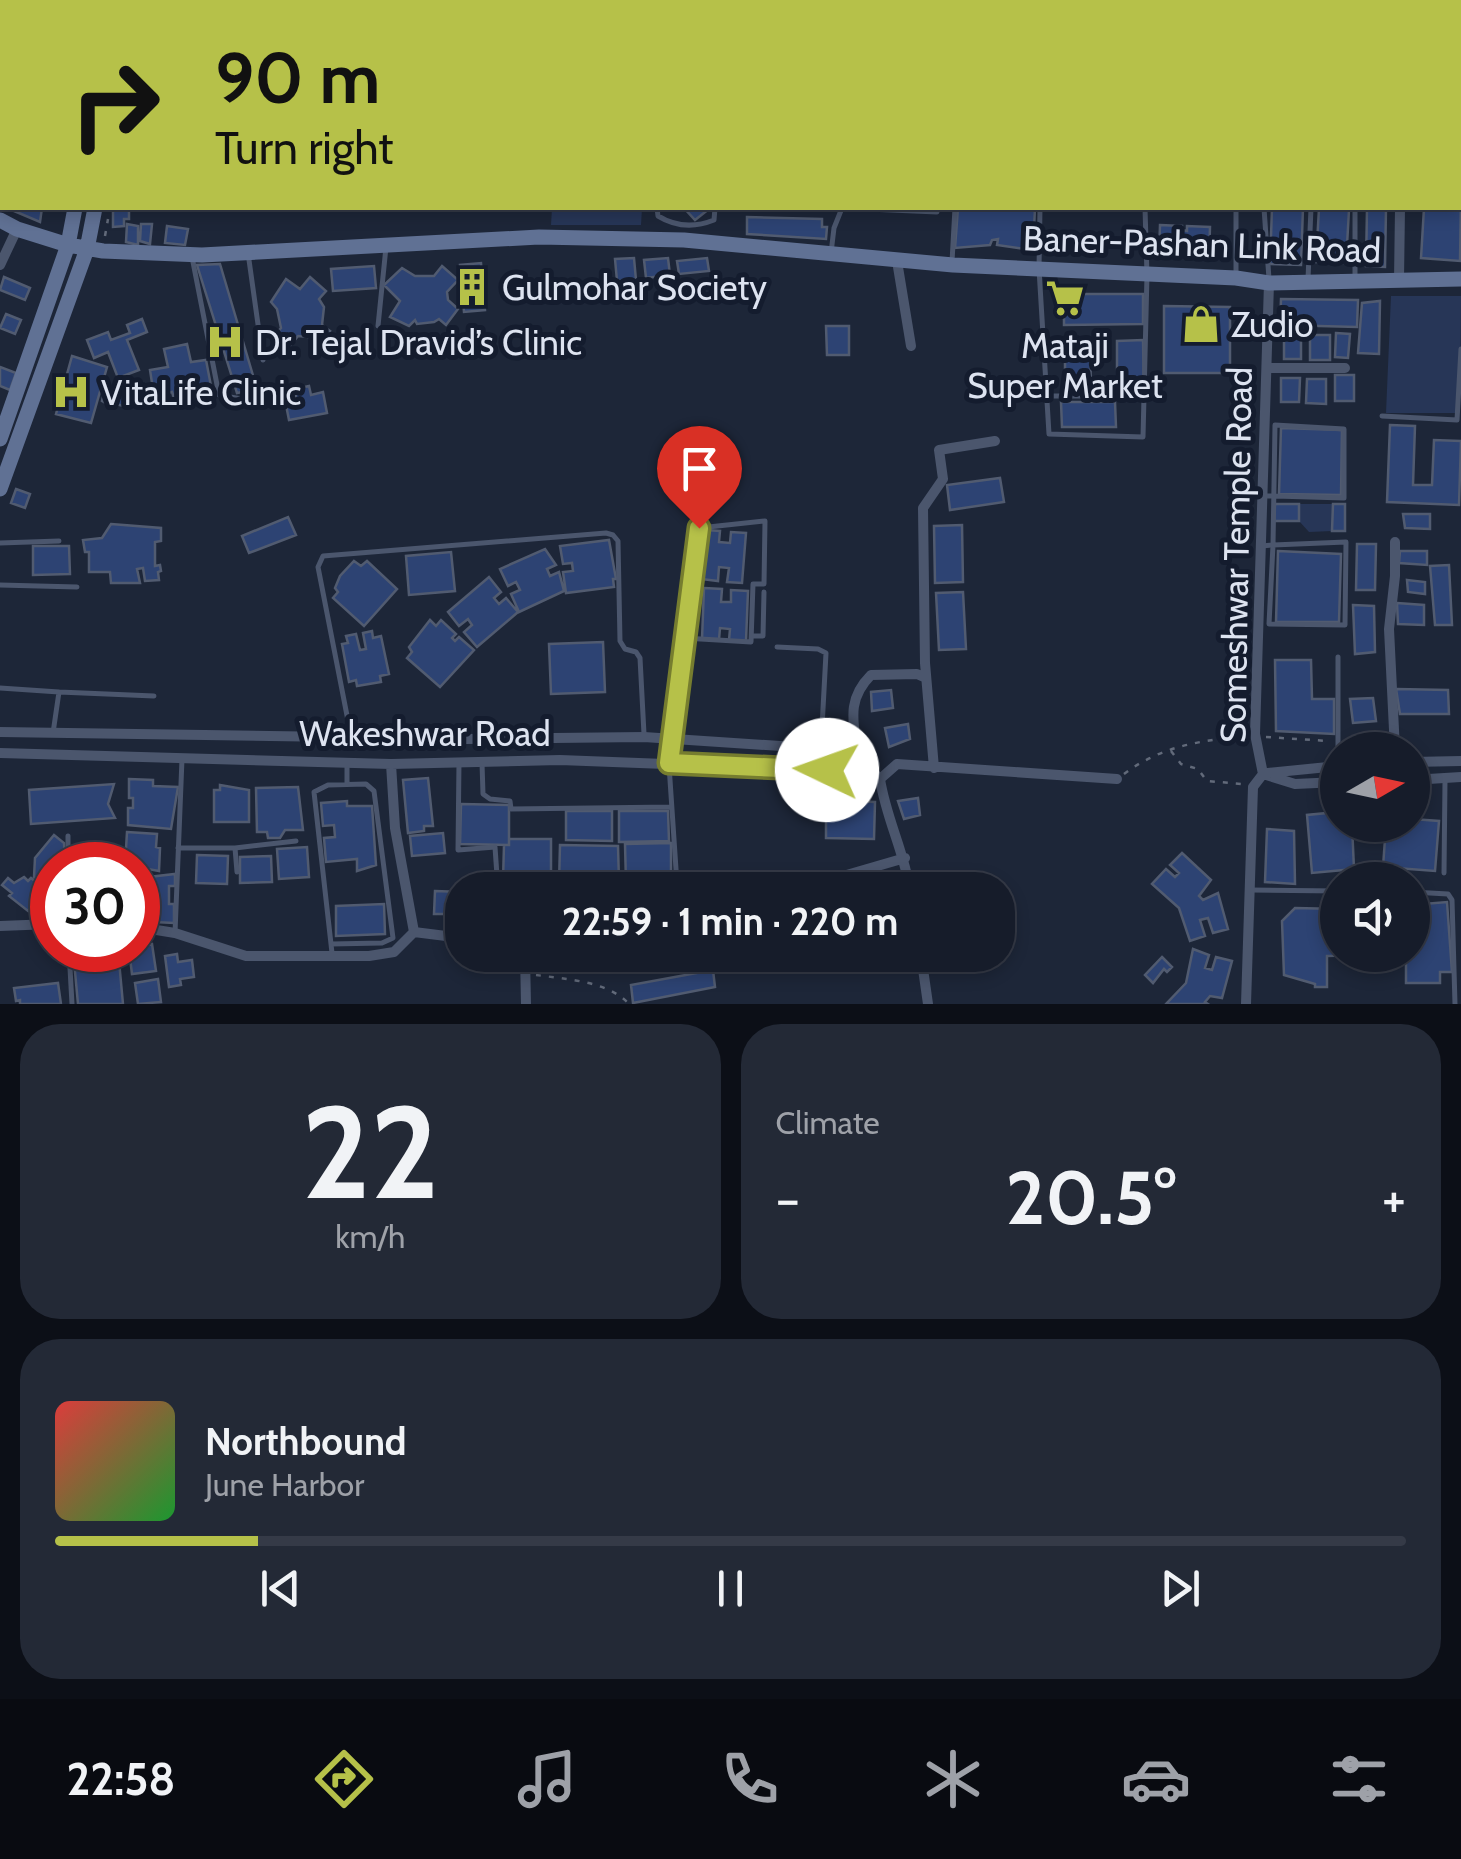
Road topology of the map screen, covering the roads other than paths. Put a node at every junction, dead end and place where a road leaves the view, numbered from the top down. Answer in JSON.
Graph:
{"nodes":[{"id":1,"x":75,"y":210,"type":"edge"},
{"id":2,"x":656,"y":210,"type":"edge"},
{"id":3,"x":715,"y":210,"type":"edge"},
{"id":4,"x":842,"y":210,"type":"edge"},
{"id":5,"x":890,"y":210,"type":"edge"},
{"id":6,"x":955,"y":210,"type":"edge"},
{"id":7,"x":1040,"y":210,"type":"edge"},
{"id":8,"x":1145,"y":210,"type":"edge"},
{"id":9,"x":1236,"y":210,"type":"edge"},
{"id":10,"x":1264,"y":210,"type":"edge"},
{"id":11,"x":1311,"y":210,"type":"edge"},
{"id":12,"x":1355,"y":210,"type":"edge"},
{"id":13,"x":1400,"y":210,"type":"edge"},
{"id":14,"x":95,"y":211,"type":"edge"},
{"id":15,"x":937,"y":212,"type":"dead end"},
{"id":16,"x":0,"y":220,"type":"edge"},
{"id":17,"x":17,"y":229,"type":"junction"},
{"id":18,"x":686,"y":233,"type":"junction"},
{"id":19,"x":386,"y":244,"type":"junction"},
{"id":20,"x":68,"y":245,"type":"junction"},
{"id":21,"x":95,"y":250,"type":"junction"},
{"id":22,"x":831,"y":255,"type":"junction"},
{"id":23,"x":249,"y":256,"type":"junction"},
{"id":24,"x":193,"y":258,"type":"junction"},
{"id":25,"x":897,"y":261,"type":"junction"},
{"id":26,"x":0,"y":265,"type":"edge"},
{"id":27,"x":952,"y":265,"type":"junction"},
{"id":28,"x":1038,"y":268,"type":"junction"},
{"id":29,"x":1147,"y":274,"type":"junction"},
{"id":30,"x":1236,"y":278,"type":"junction"},
{"id":31,"x":1461,"y":279,"type":"edge"},
{"id":32,"x":1308,"y":280,"type":"junction"},
{"id":33,"x":1355,"y":280,"type":"junction"},
{"id":34,"x":1398,"y":280,"type":"junction"},
{"id":35,"x":1269,"y":283,"type":"junction"},
{"id":36,"x":378,"y":326,"type":"dead end"},
{"id":37,"x":911,"y":346,"type":"dead end"},
{"id":38,"x":1461,"y":350,"type":"edge"},
{"id":39,"x":263,"y":360,"type":"dead end"},
{"id":40,"x":1268,"y":368,"type":"junction"},
{"id":41,"x":1345,"y":368,"type":"dead end"},
{"id":42,"x":1045,"y":396,"type":"junction"},
{"id":43,"x":1114,"y":396,"type":"dead end"},
{"id":44,"x":259,"y":402,"type":"dead end"},
{"id":45,"x":1382,"y":416,"type":"dead end"},
{"id":46,"x":0,"y":439,"type":"edge"},
{"id":47,"x":995,"y":442,"type":"dead end"},
{"id":48,"x":0,"y":489,"type":"edge"},
{"id":49,"x":1269,"y":496,"type":"junction"},
{"id":50,"x":59,"y":540,"type":"dead end"},
{"id":51,"x":1395,"y":542,"type":"dead end"},
{"id":52,"x":0,"y":543,"type":"edge"},
{"id":53,"x":1268,"y":545,"type":"junction"},
{"id":54,"x":0,"y":585,"type":"edge"},
{"id":55,"x":77,"y":587,"type":"dead end"},
{"id":56,"x":764,"y":592,"type":"dead end"},
{"id":57,"x":1264,"y":624,"type":"junction"},
{"id":58,"x":752,"y":636,"type":"junction"},
{"id":59,"x":684,"y":638,"type":"junction"},
{"id":60,"x":776,"y":647,"type":"dead end"},
{"id":61,"x":1338,"y":657,"type":"dead end"},
{"id":62,"x":926,"y":678,"type":"junction"},
{"id":63,"x":0,"y":688,"type":"edge"},
{"id":64,"x":59,"y":692,"type":"junction"},
{"id":65,"x":154,"y":696,"type":"dead end"},
{"id":66,"x":0,"y":732,"type":"edge"},
{"id":67,"x":1338,"y":732,"type":"edge"},
{"id":68,"x":1394,"y":732,"type":"edge"},
{"id":69,"x":54,"y":733,"type":"junction"},
{"id":70,"x":644,"y":737,"type":"junction"},
{"id":71,"x":352,"y":738,"type":"junction"},
{"id":72,"x":670,"y":739,"type":"junction"},
{"id":73,"x":821,"y":749,"type":"junction"},
{"id":74,"x":0,"y":754,"type":"edge"},
{"id":75,"x":182,"y":756,"type":"junction"},
{"id":76,"x":852,"y":760,"type":"junction"},
{"id":77,"x":1461,"y":761,"type":"edge"},
{"id":78,"x":346,"y":762,"type":"junction"},
{"id":79,"x":458,"y":762,"type":"junction"},
{"id":80,"x":482,"y":762,"type":"junction"},
{"id":81,"x":1430,"y":762,"type":"edge"},
{"id":82,"x":669,"y":763,"type":"junction"},
{"id":83,"x":390,"y":764,"type":"junction"},
{"id":84,"x":934,"y":768,"type":"junction"},
{"id":85,"x":1320,"y":768,"type":"edge"},
{"id":86,"x":1262,"y":774,"type":"junction"},
{"id":87,"x":1461,"y":777,"type":"edge"},
{"id":88,"x":1444,"y":778,"type":"junction"},
{"id":89,"x":880,"y":779,"type":"junction"},
{"id":90,"x":1117,"y":779,"type":"road end"},
{"id":91,"x":1430,"y":779,"type":"edge"},
{"id":92,"x":1320,"y":783,"type":"edge"},
{"id":93,"x":347,"y":784,"type":"junction"},
{"id":94,"x":671,"y":807,"type":"junction"},
{"id":95,"x":68,"y":836,"type":"dead end"},
{"id":96,"x":68,"y":842,"type":"edge"},
{"id":97,"x":296,"y":842,"type":"dead end"},
{"id":98,"x":178,"y":848,"type":"junction"},
{"id":99,"x":235,"y":848,"type":"junction"},
{"id":100,"x":906,"y":858,"type":"junction"},
{"id":101,"x":237,"y":872,"type":"dead end"},
{"id":102,"x":497,"y":872,"type":"edge"},
{"id":103,"x":677,"y":872,"type":"edge"},
{"id":104,"x":857,"y":872,"type":"edge"},
{"id":105,"x":908,"y":872,"type":"edge"},
{"id":106,"x":1444,"y":873,"type":"dead end"},
{"id":107,"x":1248,"y":890,"type":"junction"},
{"id":108,"x":1320,"y":892,"type":"edge"},
{"id":109,"x":1430,"y":893,"type":"edge"},
{"id":110,"x":30,"y":925,"type":"edge"},
{"id":111,"x":0,"y":926,"type":"edge"},
{"id":112,"x":160,"y":931,"type":"edge"},
{"id":113,"x":414,"y":932,"type":"junction"},
{"id":114,"x":175,"y":933,"type":"junction"},
{"id":115,"x":445,"y":936,"type":"edge"},
{"id":116,"x":332,"y":950,"type":"junction"},
{"id":117,"x":70,"y":972,"type":"edge"},
{"id":118,"x":524,"y":972,"type":"edge"},
{"id":119,"x":923,"y":972,"type":"edge"},
{"id":120,"x":72,"y":1004,"type":"edge"},
{"id":121,"x":526,"y":1004,"type":"edge"},
{"id":122,"x":928,"y":1004,"type":"edge"},
{"id":123,"x":1246,"y":1004,"type":"edge"},
{"id":124,"x":1455,"y":1004,"type":"edge"}],
"edges":[{"from":1,"to":20,"type":"street"},
{"from":2,"to":18,"type":"lane"},
{"from":3,"to":18,"type":"lane"},
{"from":4,"to":22,"type":"lane"},
{"from":5,"to":15,"type":"lane"},
{"from":6,"to":27,"type":"lane"},
{"from":7,"to":28,"type":"lane"},
{"from":8,"to":29,"type":"lane"},
{"from":9,"to":30,"type":"lane"},
{"from":10,"to":35,"type":"lane"},
{"from":11,"to":32,"type":"lane"},
{"from":12,"to":33,"type":"lane"},
{"from":13,"to":34,"type":"street"},
{"from":14,"to":21,"type":"street"},
{"from":16,"to":17,"type":"street","name":"Baner-Pashan Link Road"},
{"from":17,"to":20,"type":"street","name":"Baner-Pashan Link Road"},
{"from":17,"to":26,"type":"street"},
{"from":18,"to":19,"type":"street","name":"Baner-Pashan Link Road"},
{"from":18,"to":22,"type":"street","name":"Baner-Pashan Link Road"},
{"from":19,"to":23,"type":"street","name":"Baner-Pashan Link Road"},
{"from":19,"to":36,"type":"lane"},
{"from":20,"to":21,"type":"street","name":"Baner-Pashan Link Road"},
{"from":20,"to":46,"type":"street"},
{"from":21,"to":24,"type":"street","name":"Baner-Pashan Link Road"},
{"from":21,"to":48,"type":"street"},
{"from":22,"to":25,"type":"street","name":"Baner-Pashan Link Road"},
{"from":23,"to":24,"type":"street","name":"Baner-Pashan Link Road"},
{"from":23,"to":39,"type":"lane"},
{"from":24,"to":44,"type":"lane"},
{"from":25,"to":27,"type":"street","name":"Baner-Pashan Link Road"},
{"from":25,"to":37,"type":"street"},
{"from":27,"to":28,"type":"street","name":"Baner-Pashan Link Road"},
{"from":28,"to":29,"type":"street","name":"Baner-Pashan Link Road"},
{"from":28,"to":42,"type":"lane"},
{"from":29,"to":30,"type":"street","name":"Baner-Pashan Link Road"},
{"from":29,"to":42,"type":"lane"},
{"from":30,"to":35,"type":"street","name":"Baner-Pashan Link Road"},
{"from":31,"to":34,"type":"street","name":"Baner-Pashan Link Road"},
{"from":32,"to":33,"type":"street","name":"Baner-Pashan Link Road"},
{"from":32,"to":35,"type":"street","name":"Baner-Pashan Link Road"},
{"from":33,"to":34,"type":"street","name":"Baner-Pashan Link Road"},
{"from":35,"to":40,"type":"street","name":"Someshwar Temple Road"},
{"from":38,"to":45,"type":"lane"},
{"from":40,"to":41,"type":"street"},
{"from":40,"to":49,"type":"street","name":"Someshwar Temple Road"},
{"from":42,"to":43,"type":"lane"},
{"from":47,"to":62,"type":"street"},
{"from":49,"to":49,"type":"lane"},
{"from":49,"to":53,"type":"street","name":"Someshwar Temple Road"},
{"from":50,"to":52,"type":"lane"},
{"from":51,"to":68,"type":"street"},
{"from":53,"to":57,"type":"street","name":"Someshwar Temple Road"},
{"from":53,"to":57,"type":"lane"},
{"from":54,"to":55,"type":"lane"},
{"from":56,"to":58,"type":"lane"},
{"from":57,"to":86,"type":"street","name":"Someshwar Temple Road"},
{"from":58,"to":59,"type":"lane"},
{"from":58,"to":59,"type":"lane"},
{"from":59,"to":72,"type":"lane"},
{"from":60,"to":73,"type":"lane"},
{"from":61,"to":67,"type":"lane"},
{"from":62,"to":76,"type":"street"},
{"from":62,"to":84,"type":"street"},
{"from":63,"to":64,"type":"lane"},
{"from":64,"to":65,"type":"lane"},
{"from":64,"to":69,"type":"lane"},
{"from":66,"to":69,"type":"street","name":"Wakeshwar Road"},
{"from":69,"to":71,"type":"street","name":"Wakeshwar Road"},
{"from":70,"to":71,"type":"street","name":"Wakeshwar Road"},
{"from":70,"to":71,"type":"lane"},
{"from":70,"to":72,"type":"street","name":"Wakeshwar Road"},
{"from":72,"to":73,"type":"street","name":"Wakeshwar Road"},
{"from":72,"to":82,"type":"street"},
{"from":73,"to":76,"type":"street","name":"Wakeshwar Road"},
{"from":74,"to":75,"type":"street","name":"Wakeshwar Road"},
{"from":75,"to":78,"type":"street","name":"Wakeshwar Road"},
{"from":75,"to":98,"type":"lane"},
{"from":76,"to":82,"type":"street","name":"Wakeshwar Road"},
{"from":76,"to":89,"type":"street","name":"Wakeshwar Road"},
{"from":77,"to":81,"type":"street"},
{"from":78,"to":83,"type":"street","name":"Wakeshwar Road"},
{"from":78,"to":93,"type":"lane"},
{"from":79,"to":80,"type":"street","name":"Wakeshwar Road"},
{"from":79,"to":83,"type":"street","name":"Wakeshwar Road"},
{"from":79,"to":102,"type":"lane"},
{"from":80,"to":82,"type":"street","name":"Wakeshwar Road"},
{"from":80,"to":94,"type":"lane"},
{"from":82,"to":94,"type":"lane"},
{"from":83,"to":113,"type":"street"},
{"from":84,"to":89,"type":"street"},
{"from":84,"to":90,"type":"street"},
{"from":85,"to":86,"type":"street"},
{"from":86,"to":92,"type":"street"},
{"from":86,"to":107,"type":"street","name":"Someshwar Temple Road"},
{"from":87,"to":88,"type":"street"},
{"from":88,"to":91,"type":"street"},
{"from":88,"to":106,"type":"lane"},
{"from":89,"to":100,"type":"street"},
{"from":93,"to":116,"type":"lane"},
{"from":93,"to":116,"type":"lane"},
{"from":94,"to":103,"type":"lane"},
{"from":95,"to":96,"type":"lane"},
{"from":97,"to":99,"type":"lane"},
{"from":98,"to":99,"type":"lane"},
{"from":98,"to":114,"type":"lane"},
{"from":99,"to":101,"type":"lane"},
{"from":100,"to":104,"type":"street"},
{"from":100,"to":105,"type":"street"},
{"from":107,"to":108,"type":"lane"},
{"from":107,"to":123,"type":"street","name":"Someshwar Temple Road"},
{"from":109,"to":124,"type":"lane"},
{"from":110,"to":111,"type":"street"},
{"from":112,"to":114,"type":"street"},
{"from":113,"to":115,"type":"street"},
{"from":113,"to":116,"type":"street"},
{"from":114,"to":116,"type":"street"},
{"from":117,"to":120,"type":"lane"},
{"from":118,"to":121,"type":"street"},
{"from":119,"to":122,"type":"street"}]}
